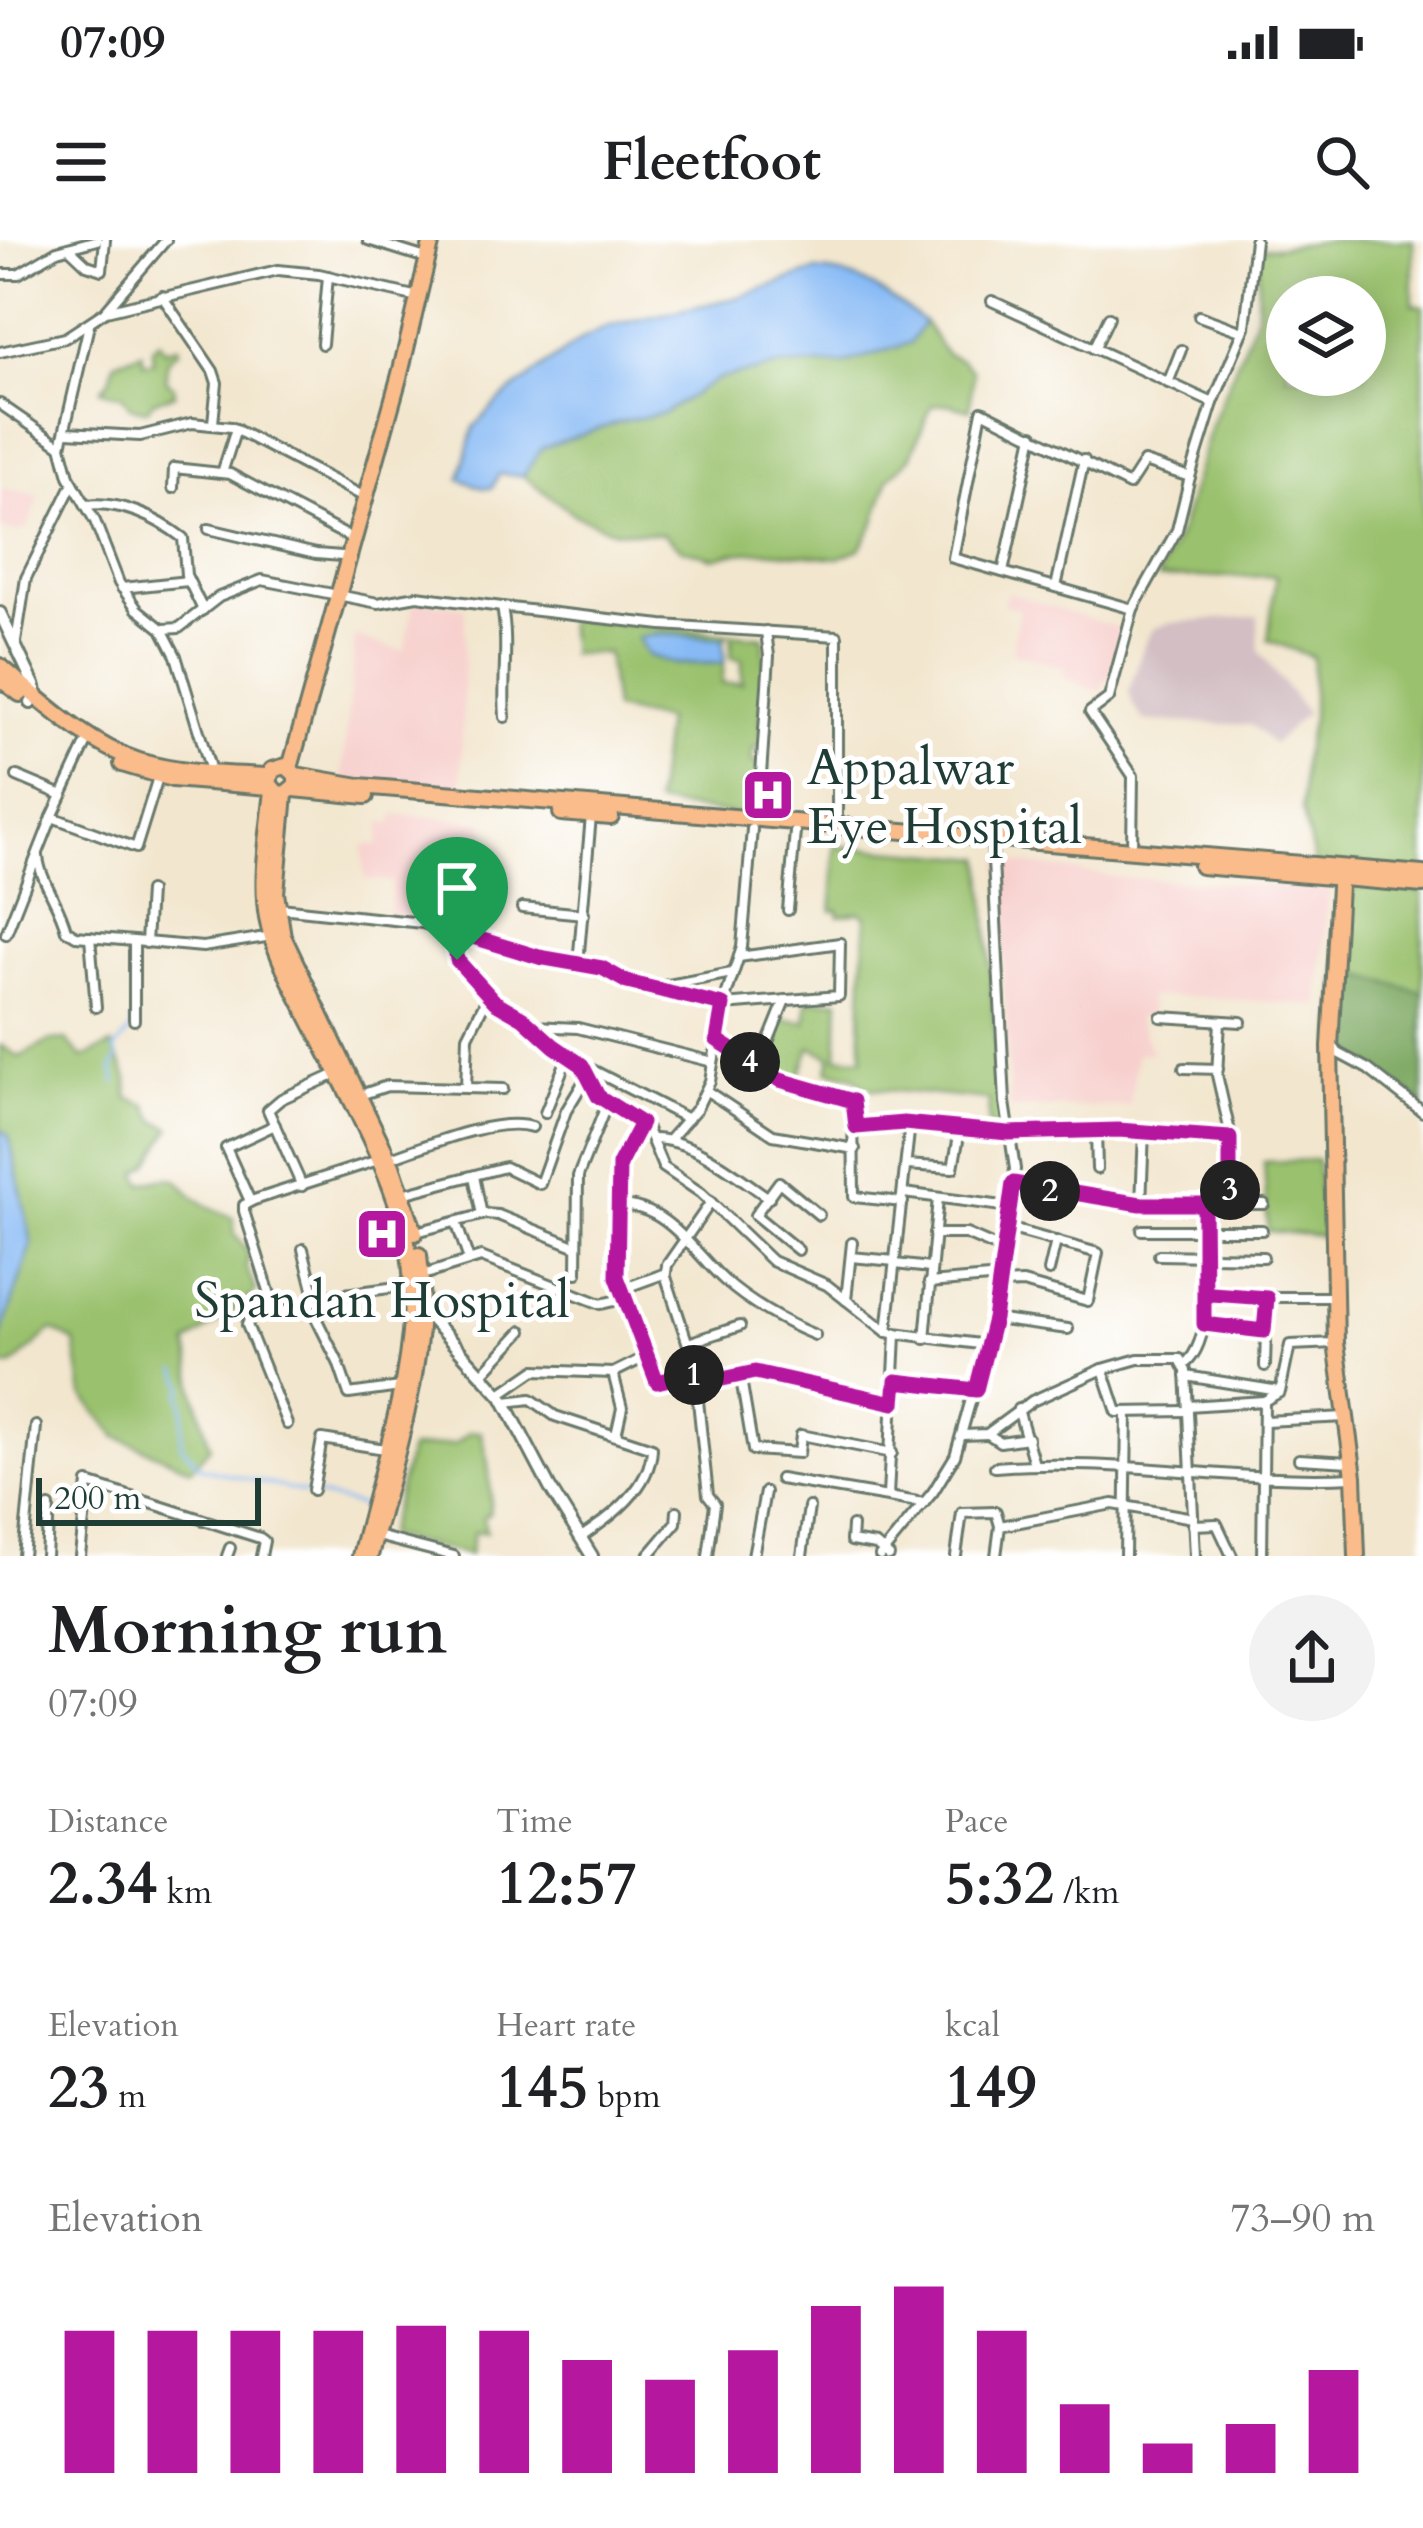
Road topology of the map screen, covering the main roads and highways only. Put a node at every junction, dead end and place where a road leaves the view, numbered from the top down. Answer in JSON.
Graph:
{"nodes":[{"id":1,"x":432,"y":240,"type":"edge"},
{"id":2,"x":423,"y":252,"type":"edge"},
{"id":3,"x":414,"y":296,"type":"junction"},
{"id":4,"x":351,"y":537,"type":"junction"},
{"id":5,"x":334,"y":595,"type":"junction"},
{"id":6,"x":0,"y":666,"type":"edge"},
{"id":7,"x":0,"y":679,"type":"edge"},
{"id":8,"x":33,"y":700,"type":"junction"},
{"id":9,"x":160,"y":771,"type":"junction"},
{"id":10,"x":282,"y":781,"type":"junction"},
{"id":11,"x":755,"y":824,"type":"junction"},
{"id":12,"x":991,"y":844,"type":"junction"},
{"id":13,"x":1340,"y":873,"type":"junction"},
{"id":14,"x":1423,"y":874,"type":"edge"},
{"id":15,"x":1423,"y":885,"type":"edge"},
{"id":16,"x":272,"y":907,"type":"junction"},
{"id":17,"x":383,"y":1160,"type":"junction"},
{"id":18,"x":416,"y":1278,"type":"junction"},
{"id":19,"x":360,"y":1556,"type":"edge"},
{"id":20,"x":370,"y":1556,"type":"edge"},
{"id":21,"x":1358,"y":1556,"type":"edge"}],
"edges":[{"from":1,"to":2,"type":"main road"},
{"from":2,"to":3,"type":"main road"},
{"from":3,"to":4,"type":"main road"},
{"from":3,"to":4,"type":"main road"},
{"from":4,"to":5,"type":"main road"},
{"from":4,"to":5,"type":"main road"},
{"from":5,"to":10,"type":"main road"},
{"from":6,"to":8,"type":"main road"},
{"from":7,"to":8,"type":"main road"},
{"from":8,"to":9,"type":"main road"},
{"from":8,"to":9,"type":"main road"},
{"from":9,"to":10,"type":"main road"},
{"from":9,"to":10,"type":"main road"},
{"from":10,"to":11,"type":"main road"},
{"from":10,"to":11,"type":"main road"},
{"from":10,"to":16,"type":"main road"},
{"from":11,"to":12,"type":"main road"},
{"from":11,"to":12,"type":"main road"},
{"from":12,"to":13,"type":"main road"},
{"from":12,"to":13,"type":"main road"},
{"from":13,"to":14,"type":"main road"},
{"from":13,"to":15,"type":"main road"},
{"from":13,"to":21,"type":"main road"},
{"from":16,"to":17,"type":"main road"},
{"from":16,"to":17,"type":"main road"},
{"from":17,"to":18,"type":"main road"},
{"from":17,"to":18,"type":"main road"},
{"from":18,"to":19,"type":"main road"},
{"from":18,"to":20,"type":"main road"}]}
